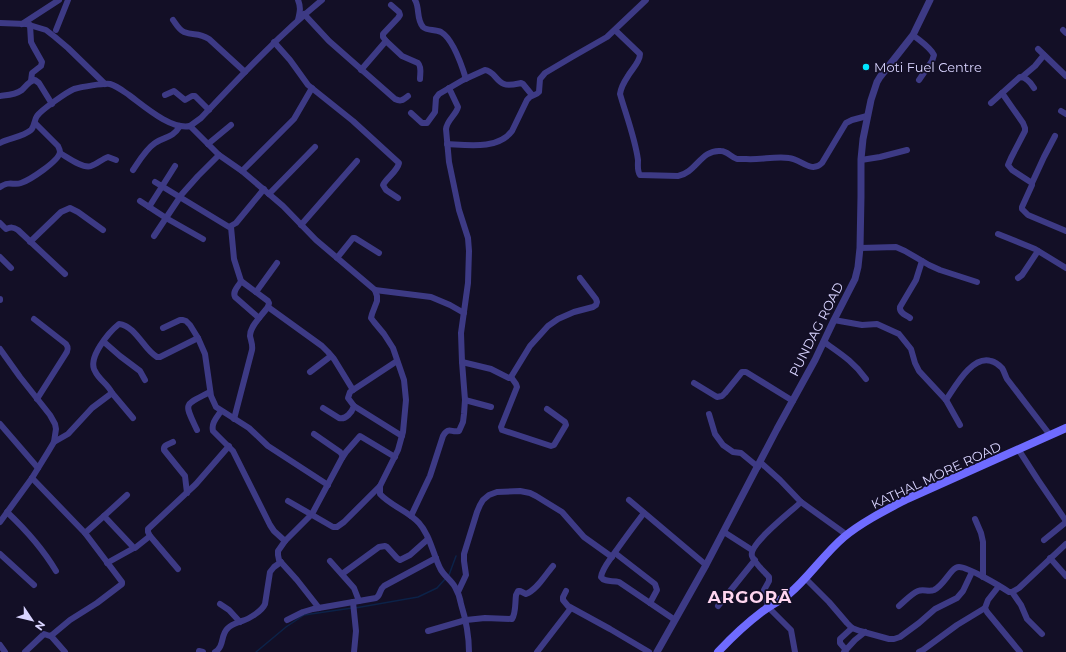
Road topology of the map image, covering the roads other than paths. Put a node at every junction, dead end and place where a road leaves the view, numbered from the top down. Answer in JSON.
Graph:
{"nodes":[{"id":1,"x":59,"y":0,"type":"edge"},
{"id":2,"x":68,"y":0,"type":"edge"},
{"id":3,"x":298,"y":0,"type":"edge"},
{"id":4,"x":322,"y":0,"type":"edge"},
{"id":5,"x":415,"y":0,"type":"edge"},
{"id":6,"x":646,"y":0,"type":"edge"},
{"id":7,"x":930,"y":0,"type":"edge"},
{"id":8,"x":391,"y":5,"type":"dead end"},
{"id":9,"x":304,"y":14,"type":"junction"},
{"id":10,"x":173,"y":20,"type":"dead end"},
{"id":11,"x":298,"y":21,"type":"junction"},
{"id":12,"x":0,"y":23,"type":"edge"},
{"id":13,"x":22,"y":24,"type":"junction"},
{"id":14,"x":30,"y":25,"type":"junction"},
{"id":15,"x":56,"y":30,"type":"dead end"},
{"id":16,"x":615,"y":30,"type":"junction"},
{"id":17,"x":913,"y":35,"type":"junction"},
{"id":18,"x":386,"y":41,"type":"junction"},
{"id":19,"x":274,"y":42,"type":"junction"},
{"id":20,"x":1038,"y":49,"type":"dead end"},
{"id":21,"x":1044,"y":55,"type":"junction"},
{"id":22,"x":361,"y":70,"type":"junction"},
{"id":23,"x":245,"y":72,"type":"junction"},
{"id":24,"x":1066,"y":76,"type":"edge"},
{"id":25,"x":1022,"y":77,"type":"junction"},
{"id":26,"x":420,"y":79,"type":"dead end"},
{"id":27,"x":466,"y":79,"type":"junction"},
{"id":28,"x":919,"y":80,"type":"dead end"},
{"id":29,"x":31,"y":81,"type":"junction"},
{"id":30,"x":105,"y":84,"type":"junction"},
{"id":31,"x":312,"y":88,"type":"junction"},
{"id":32,"x":449,"y":88,"type":"junction"},
{"id":33,"x":1034,"y":88,"type":"dead end"},
{"id":34,"x":1002,"y":92,"type":"junction"},
{"id":35,"x":165,"y":95,"type":"dead end"},
{"id":36,"x":532,"y":95,"type":"junction"},
{"id":37,"x":0,"y":96,"type":"edge"},
{"id":38,"x":408,"y":96,"type":"dead end"},
{"id":39,"x":991,"y":103,"type":"dead end"},
{"id":40,"x":52,"y":104,"type":"junction"},
{"id":41,"x":209,"y":110,"type":"junction"},
{"id":42,"x":410,"y":113,"type":"dead end"},
{"id":43,"x":867,"y":116,"type":"junction"},
{"id":44,"x":35,"y":123,"type":"junction"},
{"id":45,"x":231,"y":124,"type":"dead end"},
{"id":46,"x":180,"y":126,"type":"junction"},
{"id":47,"x":190,"y":126,"type":"junction"},
{"id":48,"x":1055,"y":136,"type":"dead end"},
{"id":49,"x":0,"y":143,"type":"edge"},
{"id":50,"x":208,"y":144,"type":"junction"},
{"id":51,"x":447,"y":144,"type":"junction"},
{"id":52,"x":315,"y":148,"type":"dead end"},
{"id":53,"x":907,"y":150,"type":"dead end"},
{"id":54,"x":60,"y":153,"type":"junction"},
{"id":55,"x":219,"y":155,"type":"junction"},
{"id":56,"x":116,"y":160,"type":"dead end"},
{"id":57,"x":861,"y":160,"type":"junction"},
{"id":58,"x":358,"y":161,"type":"dead end"},
{"id":59,"x":175,"y":166,"type":"dead end"},
{"id":60,"x":133,"y":170,"type":"dead end"},
{"id":61,"x":242,"y":171,"type":"junction"},
{"id":62,"x":155,"y":182,"type":"dead end"},
{"id":63,"x":1032,"y":183,"type":"junction"},
{"id":64,"x":162,"y":186,"type":"junction"},
{"id":65,"x":0,"y":187,"type":"edge"},
{"id":66,"x":266,"y":192,"type":"junction"},
{"id":67,"x":180,"y":197,"type":"junction"},
{"id":68,"x":398,"y":198,"type":"dead end"},
{"id":69,"x":140,"y":201,"type":"dead end"},
{"id":70,"x":149,"y":207,"type":"junction"},
{"id":71,"x":166,"y":218,"type":"junction"},
{"id":72,"x":0,"y":223,"type":"edge"},
{"id":73,"x":301,"y":225,"type":"junction"},
{"id":74,"x":231,"y":227,"type":"junction"},
{"id":75,"x":103,"y":230,"type":"dead end"},
{"id":76,"x":3,"y":231,"type":"edge"},
{"id":77,"x":1066,"y":232,"type":"edge"},
{"id":78,"x":998,"y":234,"type":"dead end"},
{"id":79,"x":154,"y":236,"type":"dead end"},
{"id":80,"x":203,"y":239,"type":"dead end"},
{"id":81,"x":30,"y":242,"type":"junction"},
{"id":82,"x":860,"y":248,"type":"junction"},
{"id":83,"x":1038,"y":251,"type":"junction"},
{"id":84,"x":379,"y":253,"type":"dead end"},
{"id":85,"x":0,"y":256,"type":"edge"},
{"id":86,"x":337,"y":258,"type":"junction"},
{"id":87,"x":922,"y":261,"type":"junction"},
{"id":88,"x":277,"y":263,"type":"dead end"},
{"id":89,"x":11,"y":268,"type":"dead end"},
{"id":90,"x":1066,"y":268,"type":"edge"},
{"id":91,"x":65,"y":274,"type":"dead end"},
{"id":92,"x":580,"y":278,"type":"dead end"},
{"id":93,"x":1018,"y":278,"type":"dead end"},
{"id":94,"x":241,"y":281,"type":"junction"},
{"id":95,"x":978,"y":282,"type":"dead end"},
{"id":96,"x":375,"y":290,"type":"junction"},
{"id":97,"x":256,"y":292,"type":"junction"},
{"id":98,"x":268,"y":307,"type":"junction"},
{"id":99,"x":464,"y":313,"type":"junction"},
{"id":100,"x":259,"y":318,"type":"junction"},
{"id":101,"x":910,"y":318,"type":"dead end"},
{"id":102,"x":34,"y":319,"type":"dead end"},
{"id":103,"x":834,"y":320,"type":"junction"},
{"id":104,"x":163,"y":328,"type":"dead end"},
{"id":105,"x":198,"y":338,"type":"junction"},
{"id":106,"x":104,"y":342,"type":"junction"},
{"id":107,"x":824,"y":342,"type":"junction"},
{"id":108,"x":0,"y":348,"type":"edge"},
{"id":109,"x":331,"y":356,"type":"junction"},
{"id":110,"x":397,"y":361,"type":"junction"},
{"id":111,"x":462,"y":362,"type":"junction"},
{"id":112,"x":310,"y":372,"type":"dead end"},
{"id":113,"x":511,"y":377,"type":"junction"},
{"id":114,"x":866,"y":379,"type":"dead end"},
{"id":115,"x":145,"y":380,"type":"dead end"},
{"id":116,"x":694,"y":383,"type":"dead end"},
{"id":117,"x":353,"y":390,"type":"junction"},
{"id":118,"x":210,"y":392,"type":"junction"},
{"id":119,"x":112,"y":394,"type":"junction"},
{"id":120,"x":37,"y":399,"type":"junction"},
{"id":121,"x":465,"y":400,"type":"junction"},
{"id":122,"x":946,"y":400,"type":"junction"},
{"id":123,"x":793,"y":401,"type":"junction"},
{"id":124,"x":354,"y":406,"type":"junction"},
{"id":125,"x":491,"y":406,"type":"dead end"},
{"id":126,"x":323,"y":408,"type":"dead end"},
{"id":127,"x":547,"y":409,"type":"dead end"},
{"id":128,"x":221,"y":411,"type":"junction"},
{"id":129,"x":709,"y":414,"type":"dead end"},
{"id":130,"x":133,"y":418,"type":"dead end"},
{"id":131,"x":234,"y":419,"type":"junction"},
{"id":132,"x":0,"y":424,"type":"edge"},
{"id":133,"x":960,"y":425,"type":"dead end"},
{"id":134,"x":1066,"y":428,"type":"edge"},
{"id":135,"x":196,"y":430,"type":"dead end"},
{"id":136,"x":314,"y":434,"type":"dead end"},
{"id":137,"x":1050,"y":435,"type":"junction"},
{"id":138,"x":402,"y":436,"type":"junction"},
{"id":139,"x":54,"y":442,"type":"junction"},
{"id":140,"x":173,"y":442,"type":"dead end"},
{"id":141,"x":229,"y":446,"type":"junction"},
{"id":142,"x":1018,"y":450,"type":"junction"},
{"id":143,"x":395,"y":457,"type":"junction"},
{"id":144,"x":342,"y":458,"type":"junction"},
{"id":145,"x":759,"y":464,"type":"junction"},
{"id":146,"x":38,"y":468,"type":"junction"},
{"id":147,"x":32,"y":478,"type":"junction"},
{"id":148,"x":328,"y":485,"type":"junction"},
{"id":149,"x":380,"y":486,"type":"junction"},
{"id":150,"x":187,"y":493,"type":"junction"},
{"id":151,"x":127,"y":494,"type":"dead end"},
{"id":152,"x":629,"y":500,"type":"dead end"},
{"id":153,"x":288,"y":501,"type":"dead end"},
{"id":154,"x":801,"y":502,"type":"junction"},
{"id":155,"x":7,"y":512,"type":"junction"},
{"id":156,"x":1059,"y":512,"type":"junction"},
{"id":157,"x":644,"y":513,"type":"junction"},
{"id":158,"x":312,"y":514,"type":"junction"},
{"id":159,"x":1066,"y":514,"type":"edge"},
{"id":160,"x":104,"y":516,"type":"junction"},
{"id":161,"x":411,"y":516,"type":"junction"},
{"id":162,"x":975,"y":519,"type":"dead end"},
{"id":163,"x":1066,"y":521,"type":"edge"},
{"id":164,"x":0,"y":522,"type":"edge"},
{"id":165,"x":724,"y":532,"type":"junction"},
{"id":166,"x":86,"y":533,"type":"junction"},
{"id":167,"x":847,"y":535,"type":"junction"},
{"id":168,"x":150,"y":536,"type":"junction"},
{"id":169,"x":428,"y":539,"type":"junction"},
{"id":170,"x":1044,"y":540,"type":"dead end"},
{"id":171,"x":285,"y":541,"type":"junction"},
{"id":172,"x":1066,"y":544,"type":"edge"},
{"id":173,"x":134,"y":548,"type":"junction"},
{"id":174,"x":752,"y":550,"type":"junction"},
{"id":175,"x":0,"y":554,"type":"edge"},
{"id":176,"x":613,"y":555,"type":"junction"},
{"id":177,"x":436,"y":558,"type":"junction"},
{"id":178,"x":1050,"y":558,"type":"junction"},
{"id":179,"x":755,"y":560,"type":"junction"},
{"id":180,"x":330,"y":561,"type":"dead end"},
{"id":181,"x":107,"y":562,"type":"junction"},
{"id":182,"x":281,"y":562,"type":"junction"},
{"id":183,"x":706,"y":565,"type":"junction"},
{"id":184,"x":552,"y":566,"type":"dead end"},
{"id":185,"x":178,"y":568,"type":"dead end"},
{"id":186,"x":56,"y":571,"type":"dead end"},
{"id":187,"x":972,"y":572,"type":"junction"},
{"id":188,"x":342,"y":574,"type":"junction"},
{"id":189,"x":1066,"y":576,"type":"edge"},
{"id":190,"x":983,"y":577,"type":"junction"},
{"id":191,"x":805,"y":578,"type":"junction"},
{"id":192,"x":34,"y":585,"type":"dead end"},
{"id":193,"x":999,"y":586,"type":"junction"},
{"id":194,"x":456,"y":589,"type":"junction"},
{"id":195,"x":566,"y":591,"type":"dead end"},
{"id":196,"x":1012,"y":592,"type":"junction"},
{"id":197,"x":356,"y":603,"type":"junction"},
{"id":198,"x":650,"y":603,"type":"junction"},
{"id":199,"x":220,"y":604,"type":"dead end"},
{"id":200,"x":718,"y":606,"type":"dead end"},
{"id":201,"x":899,"y":606,"type":"dead end"},
{"id":202,"x":768,"y":607,"type":"junction"},
{"id":203,"x":318,"y":608,"type":"junction"},
{"id":204,"x":571,"y":608,"type":"junction"},
{"id":205,"x":985,"y":608,"type":"junction"},
{"id":206,"x":287,"y":620,"type":"dead end"},
{"id":207,"x":466,"y":620,"type":"junction"},
{"id":208,"x":675,"y":620,"type":"junction"},
{"id":209,"x":240,"y":622,"type":"junction"},
{"id":210,"x":852,"y":628,"type":"junction"},
{"id":211,"x":428,"y":631,"type":"dead end"},
{"id":212,"x":865,"y":632,"type":"junction"},
{"id":213,"x":1042,"y":634,"type":"dead end"},
{"id":214,"x":51,"y":636,"type":"junction"},
{"id":215,"x":0,"y":645,"type":"edge"},
{"id":216,"x":845,"y":651,"type":"edge"},
{"id":217,"x":5,"y":652,"type":"edge"},
{"id":218,"x":25,"y":652,"type":"edge"},
{"id":219,"x":65,"y":652,"type":"edge"},
{"id":220,"x":215,"y":652,"type":"edge"},
{"id":221,"x":354,"y":652,"type":"edge"},
{"id":222,"x":469,"y":652,"type":"edge"},
{"id":223,"x":537,"y":652,"type":"edge"},
{"id":224,"x":649,"y":652,"type":"edge"},
{"id":225,"x":657,"y":652,"type":"edge"},
{"id":226,"x":718,"y":652,"type":"edge"},
{"id":227,"x":795,"y":652,"type":"edge"},
{"id":228,"x":919,"y":652,"type":"edge"},
{"id":229,"x":1020,"y":652,"type":"edge"}],
"edges":[{"from":1,"to":13,"type":"street"},
{"from":2,"to":15,"type":"street"},
{"from":3,"to":11,"type":"street"},
{"from":4,"to":9,"type":"street"},
{"from":5,"to":27,"type":"street"},
{"from":6,"to":16,"type":"street"},
{"from":7,"to":17,"type":"street","name":"PUNDAG ROAD"},
{"from":8,"to":18,"type":"street"},
{"from":9,"to":11,"type":"street"},
{"from":9,"to":22,"type":"street"},
{"from":10,"to":23,"type":"street"},
{"from":11,"to":19,"type":"street"},
{"from":12,"to":13,"type":"street"},
{"from":13,"to":14,"type":"street"},
{"from":14,"to":29,"type":"street"},
{"from":14,"to":30,"type":"street"},
{"from":16,"to":36,"type":"street"},
{"from":16,"to":43,"type":"street"},
{"from":17,"to":28,"type":"street"},
{"from":17,"to":43,"type":"street","name":"PUNDAG ROAD"},
{"from":18,"to":22,"type":"street"},
{"from":18,"to":26,"type":"street"},
{"from":19,"to":23,"type":"street"},
{"from":19,"to":31,"type":"street"},
{"from":20,"to":21,"type":"street"},
{"from":21,"to":24,"type":"street"},
{"from":21,"to":25,"type":"street"},
{"from":22,"to":38,"type":"street"},
{"from":23,"to":41,"type":"street"},
{"from":25,"to":33,"type":"street"},
{"from":25,"to":34,"type":"street"},
{"from":27,"to":32,"type":"street"},
{"from":27,"to":36,"type":"street"},
{"from":29,"to":37,"type":"street"},
{"from":29,"to":40,"type":"street"},
{"from":30,"to":40,"type":"street"},
{"from":30,"to":46,"type":"street"},
{"from":31,"to":61,"type":"street"},
{"from":31,"to":68,"type":"street"},
{"from":32,"to":42,"type":"street"},
{"from":32,"to":51,"type":"street"},
{"from":34,"to":39,"type":"street"},
{"from":34,"to":63,"type":"street"},
{"from":35,"to":41,"type":"street"},
{"from":36,"to":51,"type":"street"},
{"from":40,"to":44,"type":"street"},
{"from":41,"to":47,"type":"street"},
{"from":43,"to":57,"type":"street","name":"PUNDAG ROAD"},
{"from":44,"to":49,"type":"street"},
{"from":44,"to":54,"type":"street"},
{"from":45,"to":50,"type":"street"},
{"from":46,"to":47,"type":"street"},
{"from":46,"to":60,"type":"street"},
{"from":47,"to":50,"type":"street"},
{"from":48,"to":63,"type":"street"},
{"from":50,"to":55,"type":"street"},
{"from":51,"to":99,"type":"street"},
{"from":52,"to":66,"type":"street"},
{"from":53,"to":57,"type":"street"},
{"from":54,"to":56,"type":"street"},
{"from":54,"to":65,"type":"street"},
{"from":55,"to":61,"type":"street"},
{"from":55,"to":67,"type":"street"},
{"from":57,"to":82,"type":"street","name":"PUNDAG ROAD"},
{"from":58,"to":73,"type":"street"},
{"from":59,"to":64,"type":"street"},
{"from":61,"to":66,"type":"street"},
{"from":62,"to":64,"type":"street"},
{"from":63,"to":77,"type":"street"},
{"from":64,"to":67,"type":"street"},
{"from":64,"to":70,"type":"street"},
{"from":66,"to":73,"type":"street"},
{"from":66,"to":74,"type":"street"},
{"from":67,"to":71,"type":"street"},
{"from":67,"to":74,"type":"street"},
{"from":69,"to":70,"type":"street"},
{"from":70,"to":71,"type":"street"},
{"from":71,"to":79,"type":"street"},
{"from":71,"to":80,"type":"street"},
{"from":72,"to":76,"type":"street"},
{"from":73,"to":86,"type":"street"},
{"from":74,"to":94,"type":"street"},
{"from":75,"to":81,"type":"street"},
{"from":76,"to":81,"type":"street"},
{"from":78,"to":83,"type":"street"},
{"from":81,"to":91,"type":"street"},
{"from":82,"to":87,"type":"street"},
{"from":82,"to":103,"type":"street","name":"PUNDAG ROAD"},
{"from":83,"to":90,"type":"street"},
{"from":83,"to":93,"type":"street"},
{"from":84,"to":86,"type":"street"},
{"from":85,"to":89,"type":"street"},
{"from":86,"to":96,"type":"street"},
{"from":87,"to":95,"type":"street"},
{"from":87,"to":101,"type":"street"},
{"from":88,"to":97,"type":"street"},
{"from":92,"to":113,"type":"street"},
{"from":94,"to":97,"type":"street"},
{"from":94,"to":100,"type":"street"},
{"from":96,"to":99,"type":"street"},
{"from":96,"to":110,"type":"street"},
{"from":97,"to":98,"type":"street"},
{"from":98,"to":100,"type":"street"},
{"from":98,"to":109,"type":"street"},
{"from":99,"to":111,"type":"street"},
{"from":100,"to":131,"type":"street"},
{"from":102,"to":120,"type":"street"},
{"from":103,"to":107,"type":"street","name":"PUNDAG ROAD"},
{"from":103,"to":122,"type":"street"},
{"from":104,"to":105,"type":"street"},
{"from":105,"to":106,"type":"street"},
{"from":105,"to":118,"type":"street"},
{"from":106,"to":115,"type":"street"},
{"from":106,"to":119,"type":"street"},
{"from":107,"to":114,"type":"street"},
{"from":107,"to":123,"type":"street","name":"PUNDAG ROAD"},
{"from":108,"to":120,"type":"street"},
{"from":109,"to":112,"type":"street"},
{"from":109,"to":117,"type":"street"},
{"from":110,"to":117,"type":"street"},
{"from":110,"to":138,"type":"street"},
{"from":111,"to":113,"type":"street"},
{"from":111,"to":121,"type":"street"},
{"from":113,"to":127,"type":"street"},
{"from":116,"to":123,"type":"street"},
{"from":117,"to":124,"type":"street"},
{"from":118,"to":128,"type":"street"},
{"from":118,"to":135,"type":"street"},
{"from":119,"to":130,"type":"street"},
{"from":119,"to":139,"type":"street"},
{"from":120,"to":139,"type":"street"},
{"from":121,"to":125,"type":"street"},
{"from":121,"to":161,"type":"street"},
{"from":122,"to":133,"type":"street"},
{"from":122,"to":137,"type":"street"},
{"from":123,"to":145,"type":"street","name":"PUNDAG ROAD"},
{"from":124,"to":126,"type":"street"},
{"from":124,"to":138,"type":"street"},
{"from":128,"to":131,"type":"street"},
{"from":128,"to":141,"type":"street"},
{"from":129,"to":145,"type":"street"},
{"from":131,"to":148,"type":"street"},
{"from":132,"to":146,"type":"street"},
{"from":134,"to":137,"type":"main road","name":"KATHAL MORE ROAD"},
{"from":136,"to":144,"type":"street"},
{"from":137,"to":142,"type":"main road","name":"KATHAL MORE ROAD"},
{"from":138,"to":143,"type":"street"},
{"from":139,"to":146,"type":"street"},
{"from":140,"to":150,"type":"street"},
{"from":141,"to":150,"type":"street"},
{"from":141,"to":171,"type":"street"},
{"from":142,"to":156,"type":"street"},
{"from":142,"to":167,"type":"main road","name":"KATHAL MORE ROAD"},
{"from":143,"to":144,"type":"street"},
{"from":143,"to":149,"type":"street"},
{"from":144,"to":148,"type":"street"},
{"from":145,"to":154,"type":"street"},
{"from":145,"to":165,"type":"street","name":"PUNDAG ROAD"},
{"from":146,"to":147,"type":"street"},
{"from":147,"to":155,"type":"street"},
{"from":147,"to":166,"type":"street"},
{"from":148,"to":158,"type":"street"},
{"from":149,"to":158,"type":"street"},
{"from":149,"to":161,"type":"street"},
{"from":150,"to":168,"type":"street"},
{"from":151,"to":160,"type":"street"},
{"from":152,"to":157,"type":"street"},
{"from":153,"to":158,"type":"street"},
{"from":154,"to":167,"type":"street"},
{"from":154,"to":174,"type":"street"},
{"from":155,"to":164,"type":"street"},
{"from":155,"to":186,"type":"street"},
{"from":156,"to":159,"type":"street"},
{"from":156,"to":163,"type":"street"},
{"from":157,"to":176,"type":"street"},
{"from":157,"to":183,"type":"street"},
{"from":158,"to":171,"type":"street"},
{"from":160,"to":166,"type":"street"},
{"from":160,"to":173,"type":"street"},
{"from":161,"to":169,"type":"street"},
{"from":162,"to":190,"type":"street"},
{"from":163,"to":170,"type":"street"},
{"from":165,"to":174,"type":"street"},
{"from":165,"to":183,"type":"street","name":"PUNDAG ROAD"},
{"from":166,"to":181,"type":"street"},
{"from":167,"to":191,"type":"main road","name":"KATHAL MORE ROAD"},
{"from":168,"to":173,"type":"street"},
{"from":168,"to":185,"type":"street"},
{"from":169,"to":177,"type":"street"},
{"from":169,"to":188,"type":"street"},
{"from":171,"to":182,"type":"street"},
{"from":172,"to":178,"type":"street"},
{"from":173,"to":181,"type":"street"},
{"from":174,"to":179,"type":"street"},
{"from":175,"to":192,"type":"street"},
{"from":176,"to":194,"type":"street"},
{"from":176,"to":198,"type":"street"},
{"from":176,"to":198,"type":"street"},
{"from":177,"to":194,"type":"street"},
{"from":177,"to":197,"type":"street"},
{"from":178,"to":189,"type":"street"},
{"from":178,"to":196,"type":"street"},
{"from":179,"to":200,"type":"street"},
{"from":179,"to":202,"type":"street"},
{"from":180,"to":188,"type":"street"},
{"from":181,"to":214,"type":"street"},
{"from":182,"to":203,"type":"street"},
{"from":182,"to":209,"type":"street"},
{"from":183,"to":208,"type":"street","name":"PUNDAG ROAD"},
{"from":184,"to":207,"type":"street"},
{"from":187,"to":190,"type":"street"},
{"from":187,"to":201,"type":"street"},
{"from":187,"to":212,"type":"street"},
{"from":188,"to":197,"type":"street"},
{"from":190,"to":193,"type":"street"},
{"from":191,"to":202,"type":"main road","name":"KATHAL MORE ROAD"},
{"from":191,"to":210,"type":"street"},
{"from":193,"to":196,"type":"street"},
{"from":193,"to":205,"type":"street"},
{"from":194,"to":207,"type":"street"},
{"from":195,"to":204,"type":"street"},
{"from":196,"to":213,"type":"street"},
{"from":197,"to":203,"type":"street"},
{"from":197,"to":221,"type":"street"},
{"from":198,"to":208,"type":"street"},
{"from":199,"to":209,"type":"street"},
{"from":202,"to":226,"type":"main road","name":"KATHAL MORE ROAD"},
{"from":202,"to":227,"type":"street"},
{"from":203,"to":206,"type":"street"},
{"from":204,"to":223,"type":"street"},
{"from":204,"to":224,"type":"street"},
{"from":205,"to":228,"type":"street"},
{"from":205,"to":229,"type":"street"},
{"from":207,"to":211,"type":"street"},
{"from":207,"to":222,"type":"street"},
{"from":208,"to":225,"type":"street","name":"PUNDAG ROAD"},
{"from":209,"to":220,"type":"street"},
{"from":210,"to":212,"type":"street"},
{"from":210,"to":216,"type":"street"},
{"from":212,"to":216,"type":"street"},
{"from":214,"to":218,"type":"street"},
{"from":214,"to":219,"type":"street"},
{"from":215,"to":217,"type":"street"}]}
